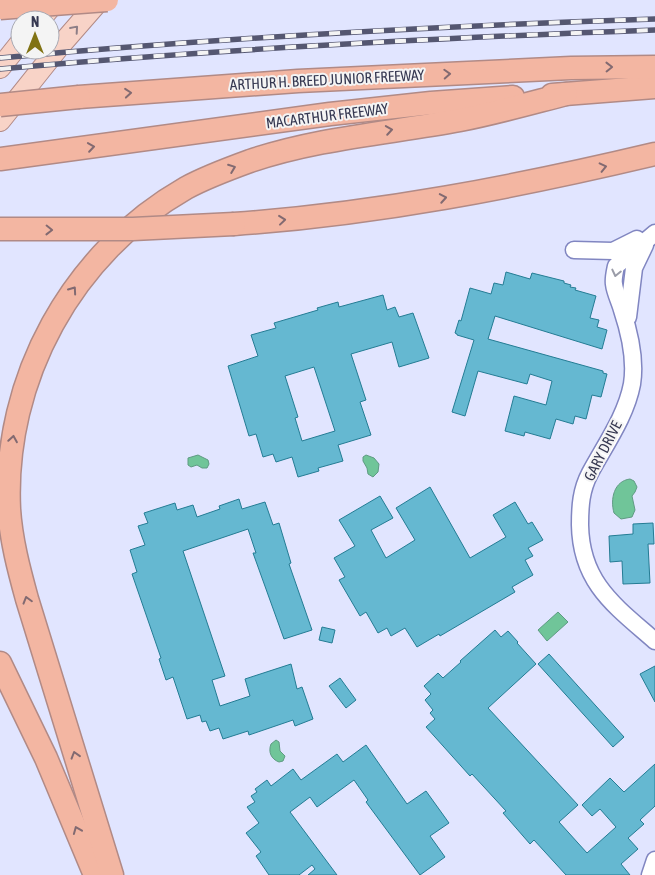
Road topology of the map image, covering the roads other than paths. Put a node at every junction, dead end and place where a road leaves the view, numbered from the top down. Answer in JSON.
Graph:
{"nodes":[{"id":1,"x":57,"y":0,"type":"edge"},
{"id":2,"x":100,"y":0,"type":"edge"},
{"id":3,"x":107,"y":0,"type":"edge"},
{"id":4,"x":0,"y":8,"type":"edge"},
{"id":5,"x":48,"y":10,"type":"edge"},
{"id":6,"x":10,"y":56,"type":"edge"},
{"id":7,"x":655,"y":67,"type":"edge"},
{"id":8,"x":0,"y":68,"type":"edge"},
{"id":9,"x":655,"y":87,"type":"edge"},
{"id":10,"x":566,"y":94,"type":"junction"},
{"id":11,"x":0,"y":105,"type":"edge"},
{"id":12,"x":0,"y":121,"type":"edge"},
{"id":13,"x":655,"y":154,"type":"edge"},
{"id":14,"x":0,"y":159,"type":"edge"},
{"id":15,"x":0,"y":229,"type":"edge"},
{"id":16,"x":653,"y":234,"type":"edge"},
{"id":17,"x":574,"y":250,"type":"dead end"},
{"id":18,"x":651,"y":631,"type":"edge"},
{"id":19,"x":0,"y":663,"type":"edge"},
{"id":20,"x":655,"y":860,"type":"edge"},
{"id":21,"x":95,"y":875,"type":"edge"},
{"id":22,"x":112,"y":875,"type":"edge"},
{"id":23,"x":650,"y":875,"type":"edge"}],
"edges":[{"from":1,"to":5,"type":"main road"},
{"from":12,"to":2,"type":"main road","one_way":true},
{"from":3,"to":4,"type":"highway","bridge":true},
{"from":6,"to":8,"type":"main road"},
{"from":11,"to":7,"type":"highway","name":"ARTHUR H. BREED JUNIOR FREEWAY","one_way":true,"bridge":true},
{"from":9,"to":10,"type":"highway","name":"MACARTHUR FREEWAY"},
{"from":14,"to":10,"type":"highway","name":"MACARTHUR FREEWAY","one_way":true},
{"from":22,"to":10,"type":"highway","one_way":true},
{"from":15,"to":13,"type":"highway","one_way":true,"bridge":true},
{"from":16,"to":17,"type":"street"},
{"from":16,"to":18,"type":"street","name":"GARY DRIVE"},
{"from":21,"to":19,"type":"highway","one_way":true},
{"from":20,"to":23,"type":"street"}]}
